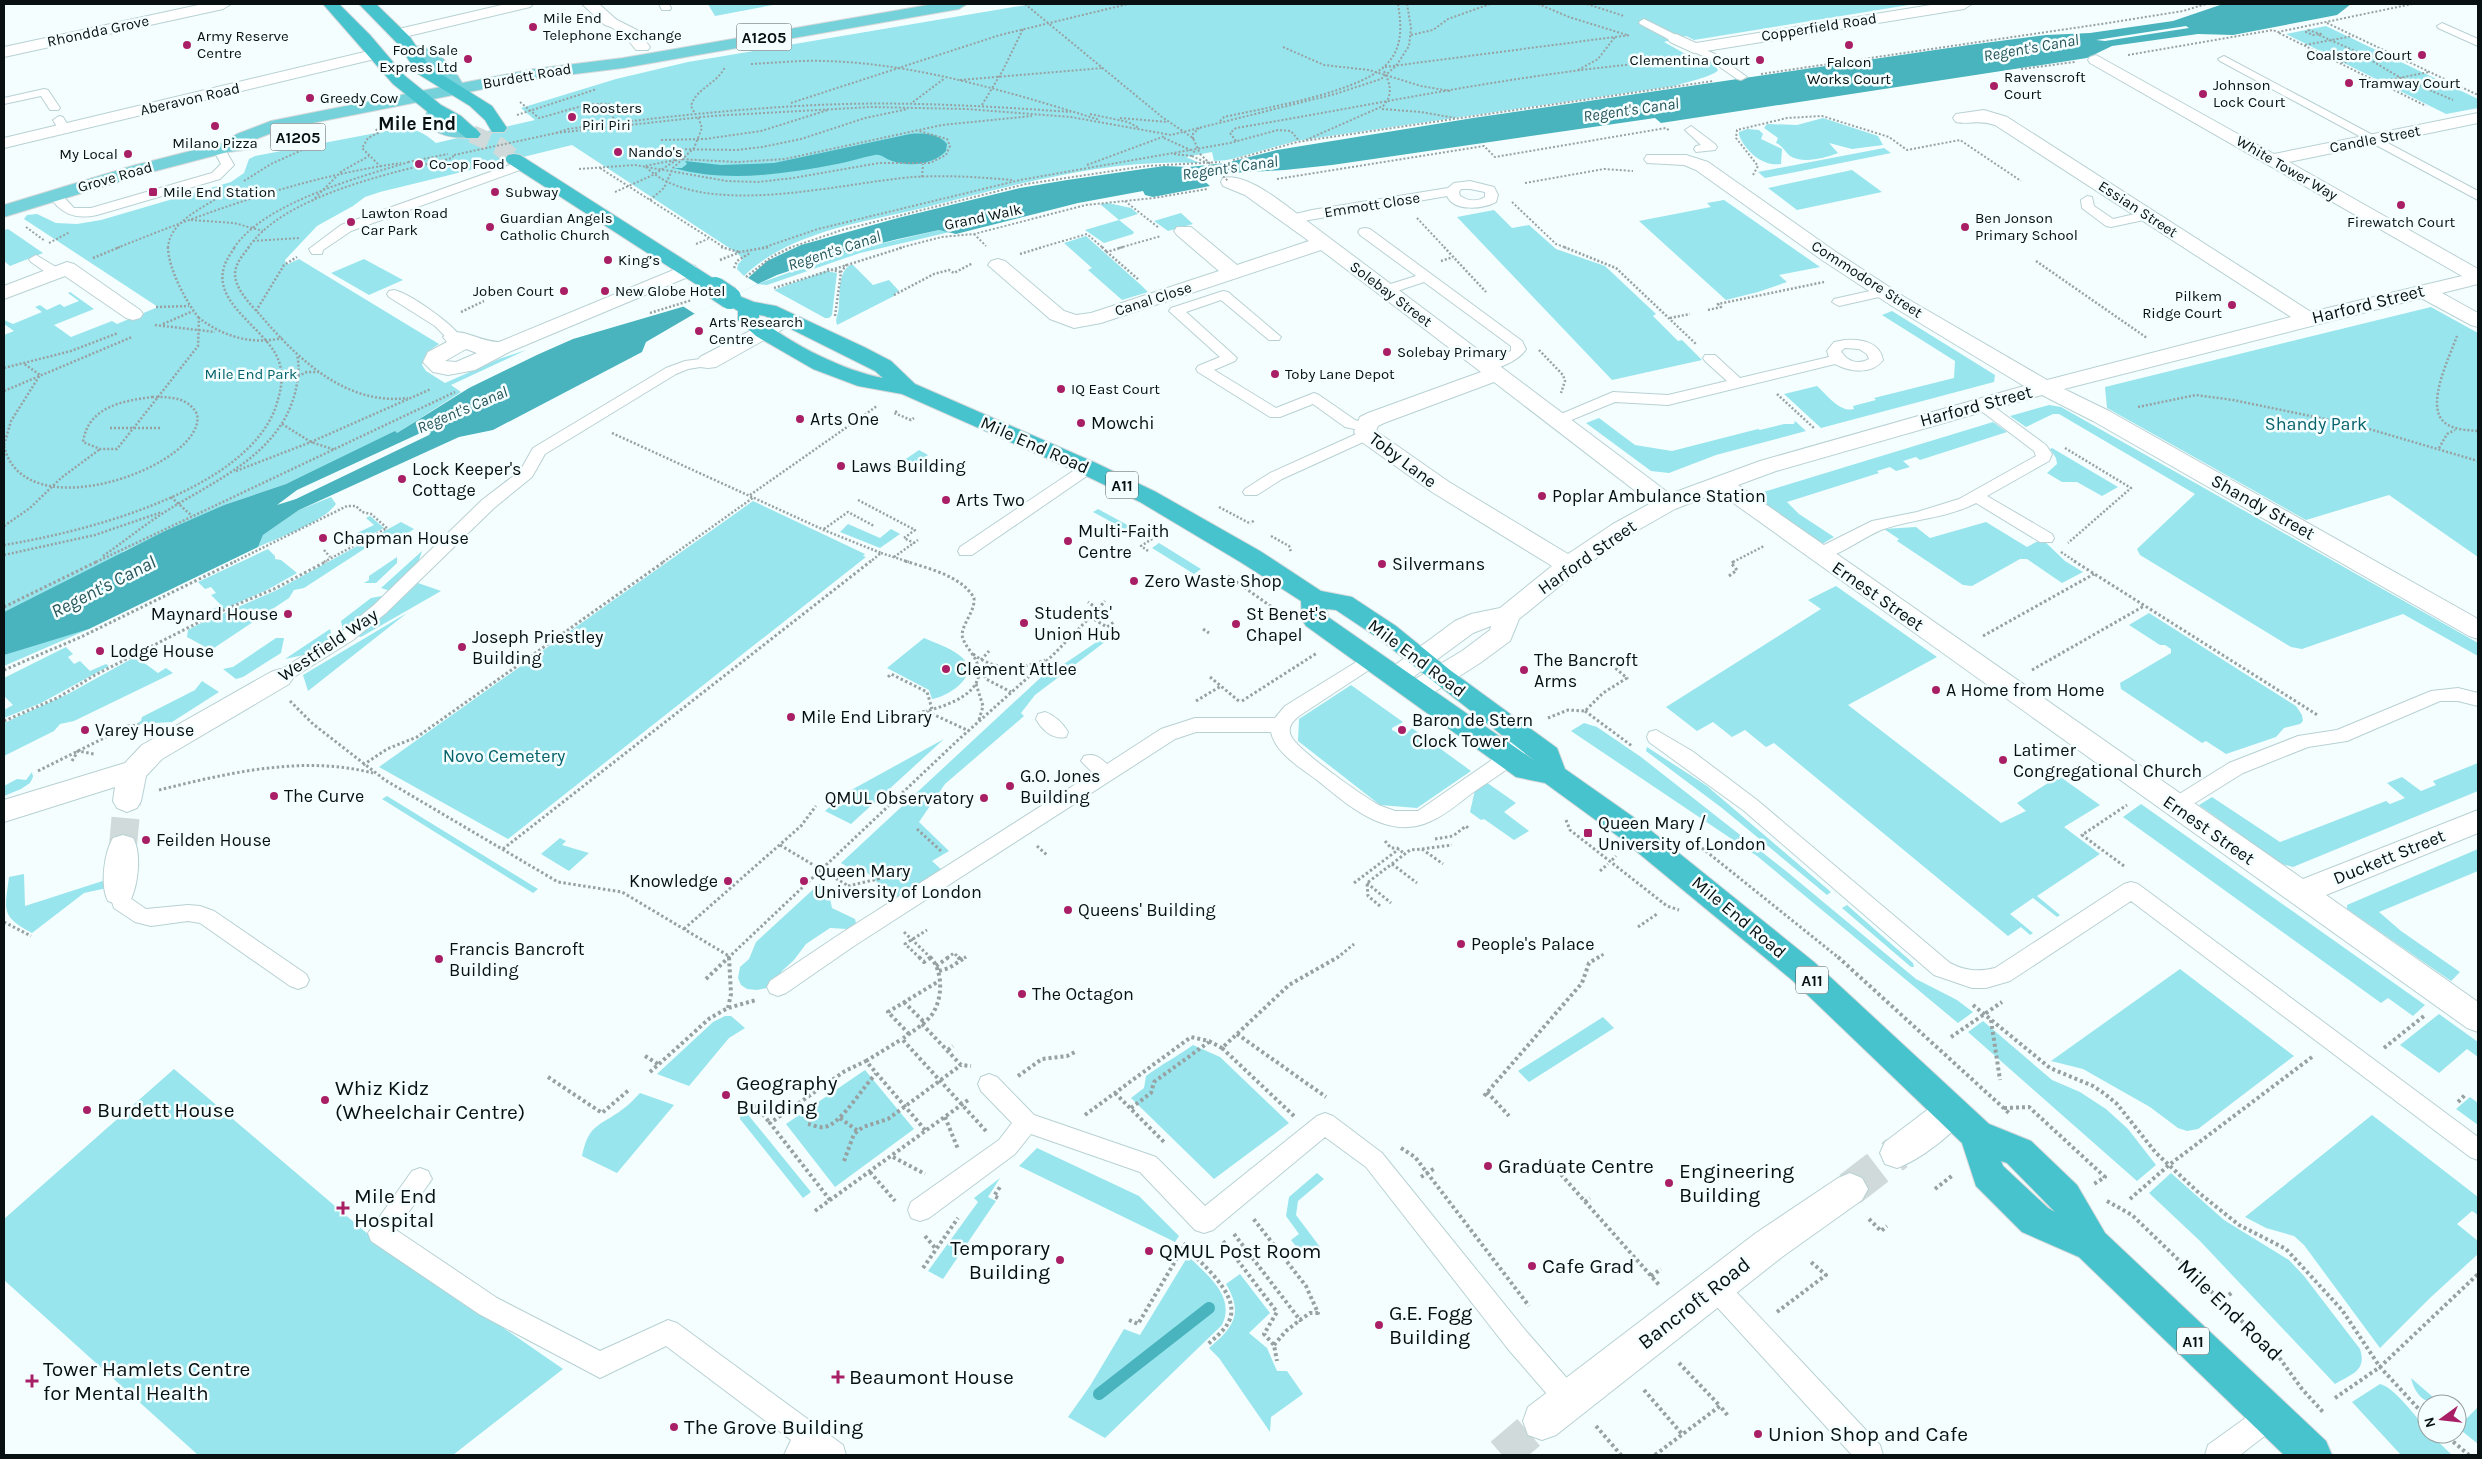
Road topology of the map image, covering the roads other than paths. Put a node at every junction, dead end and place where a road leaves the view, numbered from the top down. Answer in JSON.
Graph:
{"nodes":[{"id":1,"x":222,"y":4,"type":"edge"},
{"id":2,"x":331,"y":4,"type":"edge"},
{"id":3,"x":367,"y":4,"type":"edge"},
{"id":4,"x":525,"y":4,"type":"edge"},
{"id":5,"x":590,"y":4,"type":"edge"},
{"id":6,"x":959,"y":4,"type":"edge"},
{"id":7,"x":1964,"y":4,"type":"edge"},
{"id":8,"x":1644,"y":22,"type":"road end"},
{"id":9,"x":2442,"y":26,"type":"dead end"},
{"id":10,"x":396,"y":34,"type":"junction"},
{"id":11,"x":1676,"y":39,"type":"joint"},
{"id":12,"x":2478,"y":43,"type":"edge"},
{"id":13,"x":642,"y":48,"type":"dead end"},
{"id":14,"x":1694,"y":48,"type":"junction"},
{"id":15,"x":412,"y":50,"type":"joint"},
{"id":16,"x":4,"y":52,"type":"edge"},
{"id":17,"x":377,"y":54,"type":"junction"},
{"id":18,"x":2224,"y":59,"type":"dead end"},
{"id":19,"x":2096,"y":60,"type":"road end"},
{"id":20,"x":623,"y":63,"type":"junction"},
{"id":21,"x":1741,"y":77,"type":"road end"},
{"id":22,"x":456,"y":89,"type":"junction"},
{"id":23,"x":428,"y":99,"type":"junction"},
{"id":24,"x":4,"y":101,"type":"edge"},
{"id":25,"x":474,"y":102,"type":"junction"},
{"id":26,"x":54,"y":108,"type":"dead end"},
{"id":27,"x":1962,"y":118,"type":"dead end"},
{"id":28,"x":2478,"y":118,"type":"edge"},
{"id":29,"x":505,"y":122,"type":"road end"},
{"id":30,"x":1691,"y":130,"type":"dead end"},
{"id":31,"x":471,"y":133,"type":"tunnel mouth"},
{"id":32,"x":2373,"y":139,"type":"junction"},
{"id":33,"x":4,"y":143,"type":"edge"},
{"id":34,"x":224,"y":148,"type":"junction"},
{"id":35,"x":1695,"y":154,"type":"junction"},
{"id":36,"x":2271,"y":160,"type":"junction"},
{"id":37,"x":518,"y":162,"type":"joint"},
{"id":38,"x":1647,"y":165,"type":"road end"},
{"id":39,"x":1229,"y":181,"type":"road end"},
{"id":40,"x":1452,"y":191,"type":"dead end"},
{"id":41,"x":54,"y":195,"type":"junction"},
{"id":42,"x":2478,"y":196,"type":"edge"},
{"id":43,"x":2087,"y":200,"type":"dead end"},
{"id":44,"x":4,"y":211,"type":"edge"},
{"id":45,"x":2148,"y":215,"type":"junction"},
{"id":46,"x":1292,"y":220,"type":"junction"},
{"id":47,"x":1365,"y":232,"type":"dead end"},
{"id":48,"x":1175,"y":233,"type":"road end"},
{"id":49,"x":1322,"y":243,"type":"junction"},
{"id":50,"x":316,"y":250,"type":"road end"},
{"id":51,"x":36,"y":259,"type":"dead end"},
{"id":52,"x":1005,"y":260,"type":"road end"},
{"id":53,"x":688,"y":270,"type":"junction"},
{"id":54,"x":61,"y":271,"type":"junction"},
{"id":55,"x":1234,"y":272,"type":"junction"},
{"id":56,"x":1426,"y":277,"type":"junction"},
{"id":57,"x":2478,"y":278,"type":"edge"},
{"id":58,"x":1386,"y":290,"type":"junction"},
{"id":59,"x":2423,"y":290,"type":"junction"},
{"id":60,"x":1883,"y":292,"type":"junction"},
{"id":61,"x":4,"y":293,"type":"edge"},
{"id":62,"x":394,"y":294,"type":"dead end"},
{"id":63,"x":1839,"y":302,"type":"dead end"},
{"id":64,"x":749,"y":308,"type":"junction"},
{"id":65,"x":787,"y":319,"type":"junction"},
{"id":66,"x":2308,"y":319,"type":"junction"},
{"id":67,"x":2478,"y":321,"type":"edge"},
{"id":68,"x":134,"y":323,"type":"road end"},
{"id":69,"x":763,"y":332,"type":"junction"},
{"id":70,"x":1274,"y":337,"type":"dead end"},
{"id":71,"x":459,"y":339,"type":"junction"},
{"id":72,"x":502,"y":348,"type":"junction"},
{"id":73,"x":1710,"y":358,"type":"road end"},
{"id":74,"x":1837,"y":359,"type":"dead end"},
{"id":75,"x":708,"y":362,"type":"joint"},
{"id":76,"x":1492,"y":369,"type":"junction"},
{"id":77,"x":1736,"y":382,"type":"junction"},
{"id":78,"x":2046,"y":387,"type":"junction"},
{"id":79,"x":908,"y":389,"type":"junction"},
{"id":80,"x":1981,"y":404,"type":"junction"},
{"id":81,"x":1559,"y":420,"type":"junction"},
{"id":82,"x":1366,"y":432,"type":"junction"},
{"id":83,"x":1088,"y":468,"type":"junction"},
{"id":84,"x":1720,"y":483,"type":"junction"},
{"id":85,"x":1251,"y":492,"type":"dead end"},
{"id":86,"x":1976,"y":496,"type":"junction"},
{"id":87,"x":1667,"y":504,"type":"junction"},
{"id":88,"x":2046,"y":538,"type":"road end"},
{"id":89,"x":966,"y":551,"type":"dead end"},
{"id":90,"x":1820,"y":554,"type":"junction"},
{"id":91,"x":1569,"y":566,"type":"junction"},
{"id":92,"x":1314,"y":598,"type":"junction"},
{"id":93,"x":1508,"y":615,"type":"junction"},
{"id":94,"x":2478,"y":630,"type":"edge"},
{"id":95,"x":1420,"y":659,"type":"junction"},
{"id":96,"x":1372,"y":660,"type":"junction"},
{"id":97,"x":1441,"y":676,"type":"junction"},
{"id":98,"x":276,"y":681,"type":"joint"},
{"id":99,"x":1406,"y":684,"type":"junction"},
{"id":100,"x":2478,"y":700,"type":"edge"},
{"id":101,"x":1045,"y":719,"type":"dead end"},
{"id":102,"x":1281,"y":725,"type":"junction"},
{"id":103,"x":1059,"y":732,"type":"dead end"},
{"id":104,"x":1656,"y":737,"type":"dead end"},
{"id":105,"x":1516,"y":748,"type":"junction"},
{"id":106,"x":135,"y":770,"type":"junction"},
{"id":107,"x":127,"y":801,"type":"tunnel mouth"},
{"id":108,"x":2175,"y":806,"type":"junction"},
{"id":109,"x":4,"y":811,"type":"edge"},
{"id":110,"x":2476,"y":824,"type":"edge"},
{"id":111,"x":123,"y":846,"type":"tunnel mouth"},
{"id":112,"x":119,"y":893,"type":"joint"},
{"id":113,"x":2301,"y":895,"type":"junction"},
{"id":114,"x":298,"y":980,"type":"dead end"},
{"id":115,"x":778,"y":987,"type":"road end"},
{"id":116,"x":2478,"y":1020,"type":"edge"},
{"id":117,"x":989,"y":1084,"type":"road end"},
{"id":118,"x":1951,"y":1111,"type":"junction"},
{"id":119,"x":1026,"y":1122,"type":"junction"},
{"id":120,"x":2478,"y":1150,"type":"edge"},
{"id":121,"x":1896,"y":1153,"type":"tunnel mouth"},
{"id":122,"x":420,"y":1179,"type":"dead end"},
{"id":123,"x":1859,"y":1204,"type":"tunnel mouth"},
{"id":124,"x":920,"y":1210,"type":"dead end"},
{"id":125,"x":1715,"y":1287,"type":"junction"},
{"id":126,"x":1555,"y":1410,"type":"joint"},
{"id":127,"x":2271,"y":1415,"type":"junction"},
{"id":128,"x":803,"y":1447,"type":"edge"},
{"id":129,"x":833,"y":1455,"type":"edge"},
{"id":130,"x":1870,"y":1455,"type":"edge"},
{"id":131,"x":2218,"y":1455,"type":"edge"},
{"id":132,"x":2312,"y":1455,"type":"edge"}],
"edges":[{"from":1,"to":16,"type":"street","name":"Rhondda Grove"},
{"from":2,"to":17,"type":"highway"},
{"from":3,"to":10,"type":"highway"},
{"from":4,"to":10,"type":"street"},
{"from":5,"to":13,"type":"street"},
{"from":6,"to":20,"type":"main road","name":"Burdett Road","number":"A1205"},
{"from":7,"to":14,"type":"street","name":"Copperfield Road"},
{"from":8,"to":11,"type":"lane"},
{"from":9,"to":12,"type":"lane"},
{"from":10,"to":15,"type":"highway"},
{"from":11,"to":14,"type":"street"},
{"from":14,"to":21,"type":"lane"},
{"from":15,"to":22,"type":"main road"},
{"from":17,"to":23,"type":"highway"},
{"from":17,"to":33,"type":"street","name":"Aberavon Road"},
{"from":18,"to":32,"type":"lane"},
{"from":19,"to":36,"type":"street","name":"White Tower Way"},
{"from":20,"to":22,"type":"main road","name":"Burdett Road","number":"A1205"},
{"from":20,"to":25,"type":"main road","name":"Burdett Road","number":"A1205"},
{"from":22,"to":23,"type":"main road","name":"Burdett Road","number":"A1205"},
{"from":22,"to":25,"type":"highway"},
{"from":23,"to":25,"type":"main road","name":"Burdett Road","number":"A1205"},
{"from":23,"to":31,"type":"main road"},
{"from":23,"to":34,"type":"main road","name":"Grove Road","number":"A1205"},
{"from":24,"to":26,"type":"lane"},
{"from":25,"to":29,"type":"highway"},
{"from":27,"to":45,"type":"street","name":"Essian Street"},
{"from":28,"to":32,"type":"street","name":"Candle Street"},
{"from":30,"to":35,"type":"lane"},
{"from":32,"to":36,"type":"street","name":"Candle Street"},
{"from":32,"to":42,"type":"lane"},
{"from":34,"to":41,"type":"main road","name":"Grove Road","number":"A1205"},
{"from":34,"to":41,"type":"lane"},
{"from":35,"to":38,"type":"street","name":"Commodore Street"},
{"from":35,"to":60,"type":"street","name":"Commodore Street"},
{"from":36,"to":57,"type":"street","name":"White Tower Way"},
{"from":37,"to":50,"type":"lane"},
{"from":37,"to":53,"type":"highway","name":"Mile End Road","number":"A11"},
{"from":39,"to":46,"type":"street","name":"Solebay Street"},
{"from":40,"to":46,"type":"lane","name":"Emmott Close"},
{"from":41,"to":44,"type":"main road","name":"Grove Road","number":"A1205"},
{"from":43,"to":45,"type":"lane"},
{"from":45,"to":66,"type":"street","name":"Essian Street"},
{"from":46,"to":49,"type":"street","name":"Solebay Street"},
{"from":47,"to":56,"type":"lane"},
{"from":48,"to":55,"type":"street"},
{"from":49,"to":55,"type":"street","name":"Canal Close"},
{"from":49,"to":58,"type":"street","name":"Solebay Street"},
{"from":51,"to":54,"type":"lane"},
{"from":52,"to":55,"type":"street","name":"Canal Close"},
{"from":53,"to":64,"type":"highway","name":"Mile End Road","number":"A11"},
{"from":53,"to":72,"type":"street"},
{"from":54,"to":61,"type":"street"},
{"from":54,"to":68,"type":"street"},
{"from":56,"to":58,"type":"lane"},
{"from":56,"to":76,"type":"lane"},
{"from":57,"to":59,"type":"street","name":"Harford Street"},
{"from":58,"to":76,"type":"street","name":"Solebay Street"},
{"from":59,"to":66,"type":"street","name":"Harford Street"},
{"from":59,"to":67,"type":"street"},
{"from":60,"to":63,"type":"lane"},
{"from":60,"to":78,"type":"street","name":"Commodore Street"},
{"from":62,"to":71,"type":"lane"},
{"from":64,"to":65,"type":"highway","name":"Mile End Road","number":"A11"},
{"from":64,"to":69,"type":"highway","name":"Mile End Road","number":"A11"},
{"from":65,"to":69,"type":"street"},
{"from":65,"to":79,"type":"highway","name":"Mile End Road","number":"A11"},
{"from":66,"to":78,"type":"street","name":"Harford Street"},
{"from":69,"to":75,"type":"street"},
{"from":69,"to":79,"type":"highway","name":"Mile End Road","number":"A11"},
{"from":70,"to":82,"type":"lane"},
{"from":71,"to":72,"type":"street"},
{"from":71,"to":72,"type":"street"},
{"from":73,"to":77,"type":"lane"},
{"from":74,"to":77,"type":"lane"},
{"from":75,"to":98,"type":"lane","name":"Westfield Way"},
{"from":76,"to":81,"type":"street","name":"Solebay Street"},
{"from":76,"to":82,"type":"street","name":"Toby Lane"},
{"from":77,"to":81,"type":"lane"},
{"from":78,"to":80,"type":"street","name":"Harford Street"},
{"from":78,"to":94,"type":"street","name":"Shandy Street"},
{"from":79,"to":83,"type":"highway","name":"Mile End Road","number":"A11"},
{"from":80,"to":84,"type":"street","name":"Harford Street"},
{"from":80,"to":86,"type":"lane"},
{"from":81,"to":87,"type":"street","name":"Solebay Street"},
{"from":82,"to":85,"type":"lane"},
{"from":82,"to":91,"type":"street","name":"Toby Lane"},
{"from":83,"to":89,"type":"lane"},
{"from":83,"to":92,"type":"highway","name":"Mile End Road","number":"A11"},
{"from":84,"to":87,"type":"street","name":"Harford Street"},
{"from":84,"to":90,"type":"street","name":"Ernest Street"},
{"from":86,"to":88,"type":"lane"},
{"from":86,"to":90,"type":"lane"},
{"from":87,"to":91,"type":"street","name":"Harford Street"},
{"from":90,"to":108,"type":"street","name":"Ernest Street"},
{"from":91,"to":93,"type":"street","name":"Harford Street"},
{"from":92,"to":95,"type":"highway","name":"Mile End Road","number":"A11"},
{"from":92,"to":96,"type":"highway","name":"Mile End Road","number":"A11"},
{"from":93,"to":95,"type":"street","name":"Harford Street"},
{"from":93,"to":97,"type":"street","name":"Harford Street"},
{"from":95,"to":97,"type":"highway","name":"Mile End Road","number":"A11"},
{"from":95,"to":99,"type":"street","name":"Harford Street"},
{"from":96,"to":99,"type":"highway","name":"Mile End Road","number":"A11"},
{"from":96,"to":102,"type":"lane"},
{"from":97,"to":99,"type":"street","name":"Harford Street"},
{"from":97,"to":105,"type":"highway","name":"Mile End Road","number":"A11"},
{"from":98,"to":106,"type":"street","name":"Westfield Way"},
{"from":99,"to":105,"type":"highway","name":"Mile End Road","number":"A11"},
{"from":100,"to":108,"type":"lane"},
{"from":101,"to":103,"type":"lane"},
{"from":102,"to":105,"type":"lane"},
{"from":102,"to":115,"type":"lane"},
{"from":104,"to":120,"type":"lane"},
{"from":105,"to":118,"type":"highway","name":"Mile End Road","number":"A11"},
{"from":106,"to":107,"type":"street","name":"Westfield Way"},
{"from":106,"to":109,"type":"street"},
{"from":108,"to":113,"type":"street","name":"Ernest Street"},
{"from":110,"to":113,"type":"street","name":"Duckett Street"},
{"from":111,"to":112,"type":"street"},
{"from":112,"to":114,"type":"lane"},
{"from":113,"to":116,"type":"street","name":"Ernest Street"},
{"from":117,"to":119,"type":"lane"},
{"from":118,"to":121,"type":"street"},
{"from":118,"to":127,"type":"highway","name":"Mile End Road","number":"A11"},
{"from":119,"to":124,"type":"lane"},
{"from":119,"to":126,"type":"lane"},
{"from":122,"to":128,"type":"lane"},
{"from":123,"to":125,"type":"street","name":"Bancroft Road"},
{"from":125,"to":126,"type":"street","name":"Bancroft Road"},
{"from":125,"to":130,"type":"lane"},
{"from":127,"to":131,"type":"lane"},
{"from":127,"to":132,"type":"highway","name":"Mile End Road","number":"A11"},
{"from":128,"to":129,"type":"lane"}]}
